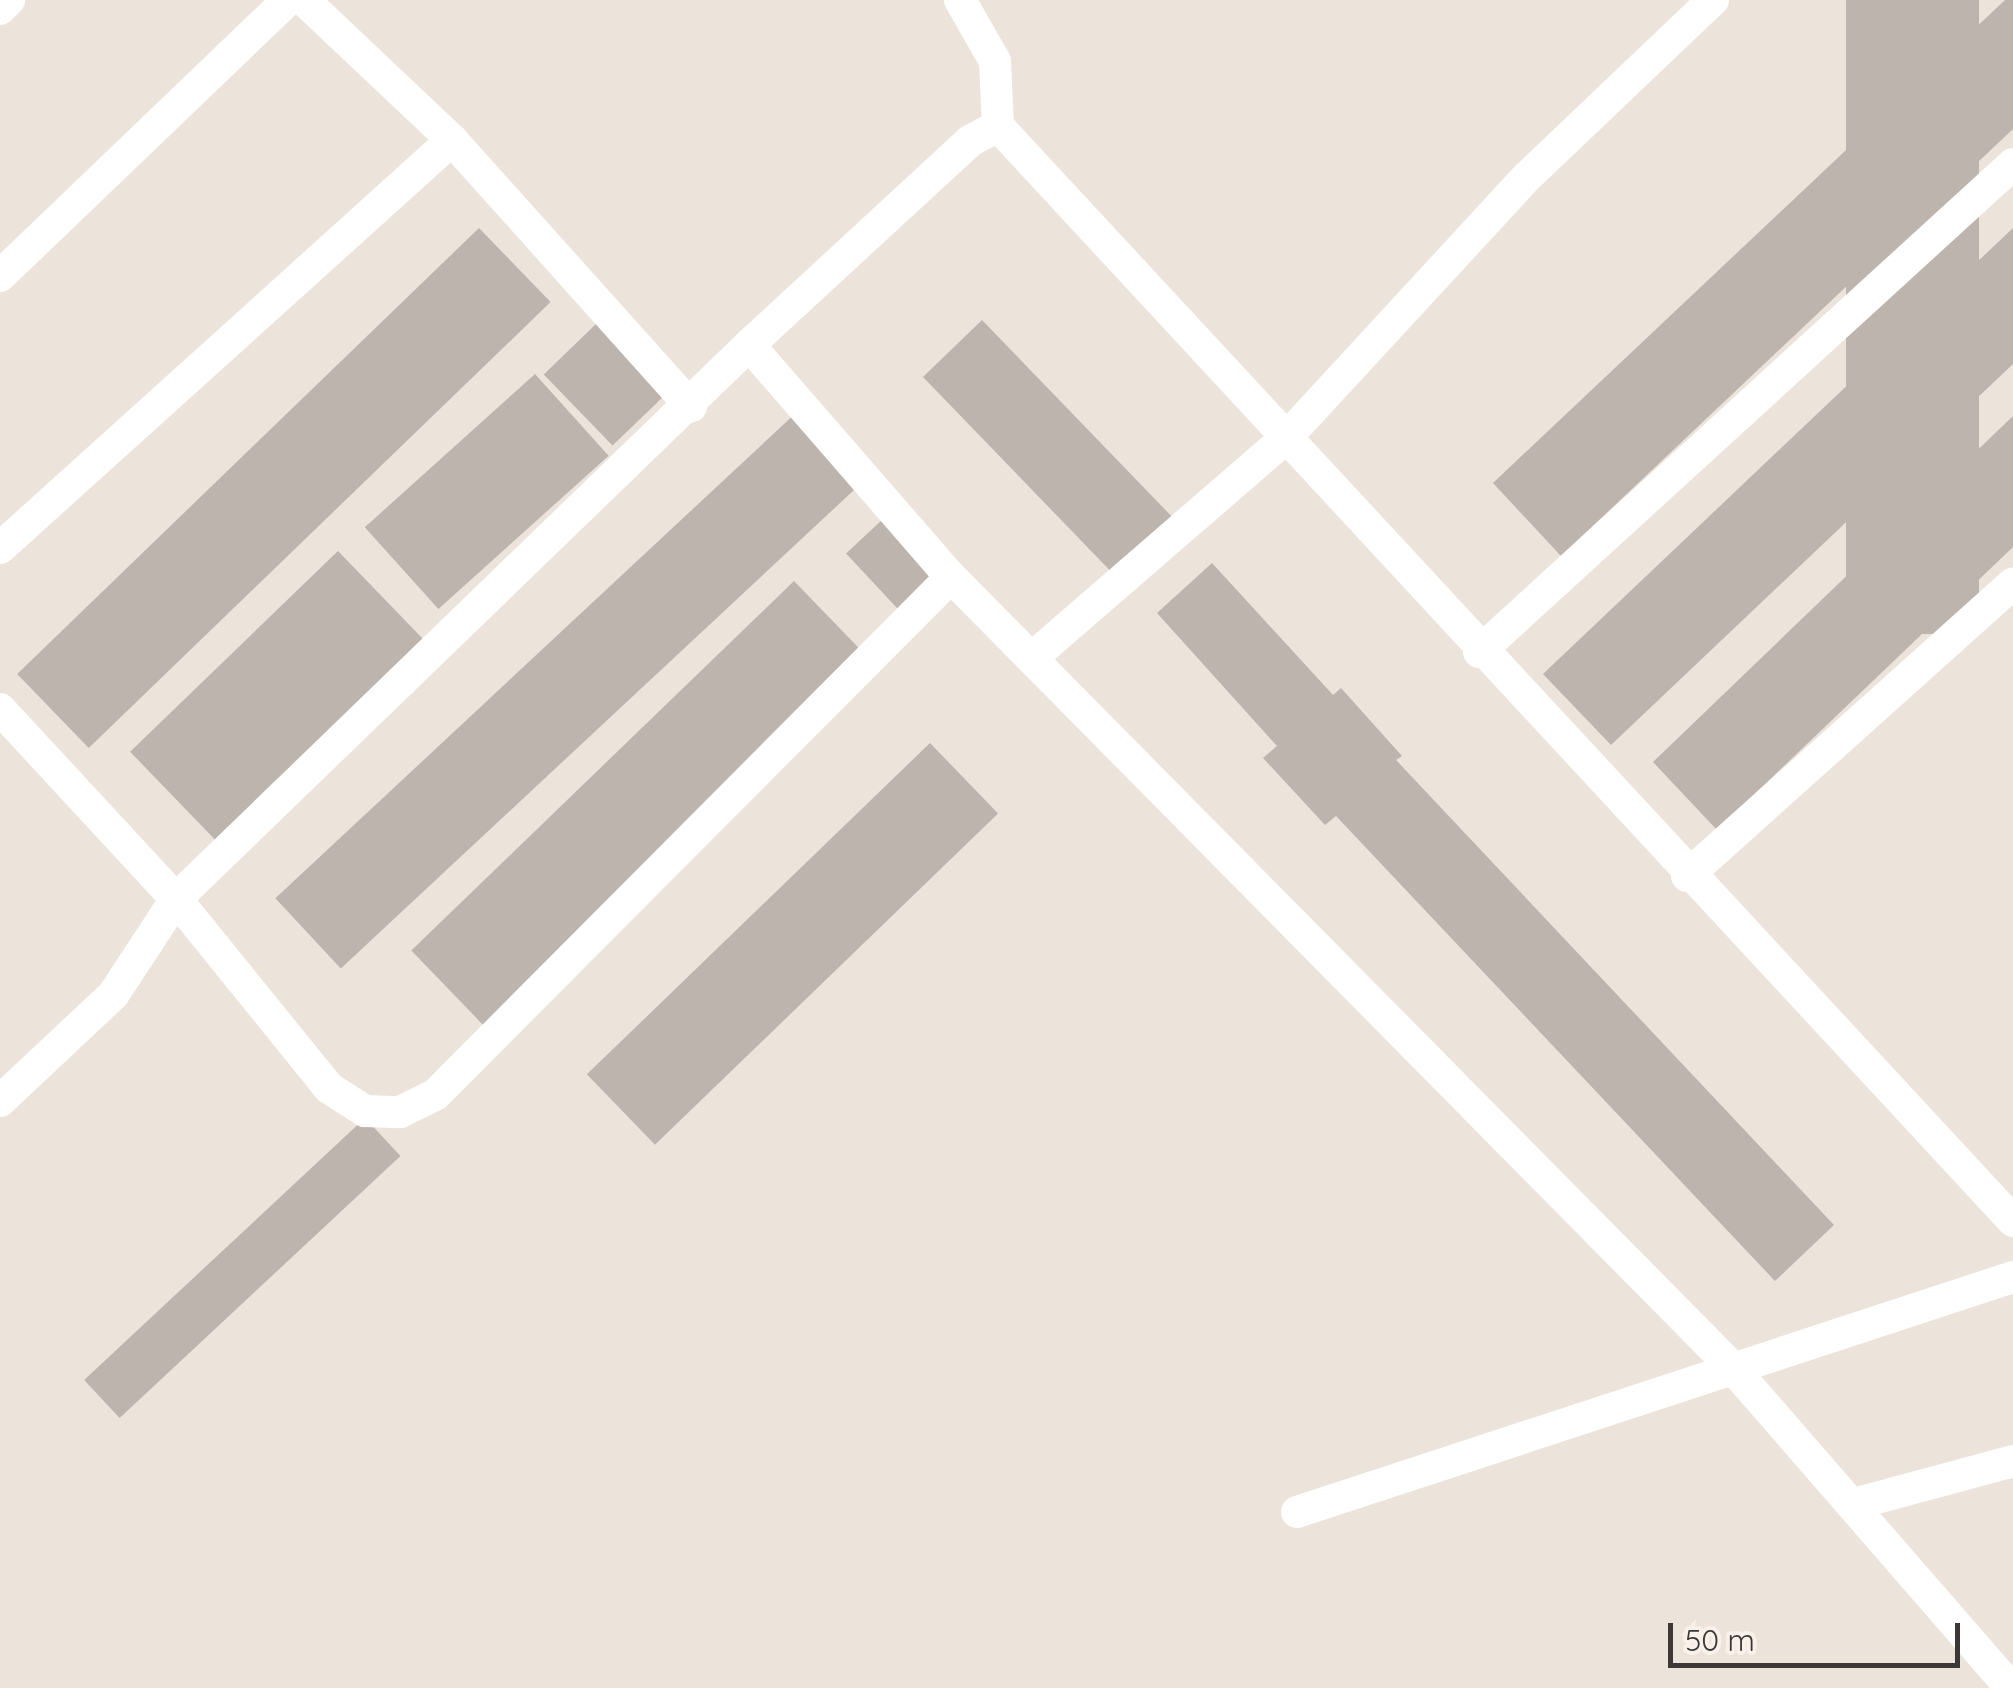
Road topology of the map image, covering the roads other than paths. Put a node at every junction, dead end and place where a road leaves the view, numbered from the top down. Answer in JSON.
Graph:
{"nodes":[{"id":1,"x":9,"y":0,"type":"edge"},
{"id":2,"x":288,"y":0,"type":"edge"},
{"id":3,"x":304,"y":0,"type":"edge"},
{"id":4,"x":960,"y":0,"type":"edge"},
{"id":5,"x":1712,"y":0,"type":"edge"},
{"id":6,"x":0,"y":9,"type":"edge"},
{"id":7,"x":998,"y":126,"type":"junction"},
{"id":8,"x":452,"y":140,"type":"junction"},
{"id":9,"x":2013,"y":164,"type":"edge"},
{"id":10,"x":0,"y":276,"type":"edge"},
{"id":11,"x":749,"y":345,"type":"junction"},
{"id":12,"x":692,"y":406,"type":"junction"},
{"id":13,"x":1285,"y":438,"type":"junction"},
{"id":14,"x":0,"y":548,"type":"edge"},
{"id":15,"x":951,"y":577,"type":"junction"},
{"id":16,"x":2013,"y":584,"type":"edge"},
{"id":17,"x":1479,"y":652,"type":"junction"},
{"id":18,"x":1033,"y":657,"type":"junction"},
{"id":19,"x":0,"y":709,"type":"edge"},
{"id":20,"x":1687,"y":876,"type":"junction"},
{"id":21,"x":176,"y":899,"type":"junction"},
{"id":22,"x":0,"y":1101,"type":"edge"},
{"id":23,"x":2013,"y":1221,"type":"edge"},
{"id":24,"x":2013,"y":1277,"type":"edge"},
{"id":25,"x":1730,"y":1366,"type":"junction"},
{"id":26,"x":2013,"y":1460,"type":"edge"},
{"id":27,"x":1854,"y":1504,"type":"junction"},
{"id":28,"x":1297,"y":1512,"type":"dead end"},
{"id":29,"x":2011,"y":1688,"type":"edge"}],
"edges":[{"from":1,"to":6,"type":"street"},
{"from":2,"to":10,"type":"street"},
{"from":3,"to":8,"type":"street"},
{"from":4,"to":7,"type":"street"},
{"from":5,"to":13,"type":"street"},
{"from":7,"to":11,"type":"street"},
{"from":7,"to":13,"type":"street"},
{"from":8,"to":12,"type":"street"},
{"from":8,"to":14,"type":"street"},
{"from":9,"to":17,"type":"street"},
{"from":11,"to":12,"type":"street"},
{"from":11,"to":15,"type":"street"},
{"from":12,"to":21,"type":"street"},
{"from":13,"to":17,"type":"street"},
{"from":13,"to":18,"type":"street"},
{"from":15,"to":18,"type":"street"},
{"from":15,"to":21,"type":"street"},
{"from":16,"to":20,"type":"street"},
{"from":17,"to":20,"type":"street"},
{"from":18,"to":25,"type":"street"},
{"from":19,"to":21,"type":"street"},
{"from":20,"to":23,"type":"street"},
{"from":21,"to":22,"type":"street"},
{"from":24,"to":25,"type":"street"},
{"from":25,"to":27,"type":"street"},
{"from":25,"to":28,"type":"street"},
{"from":26,"to":27,"type":"street"},
{"from":27,"to":29,"type":"street"}]}
